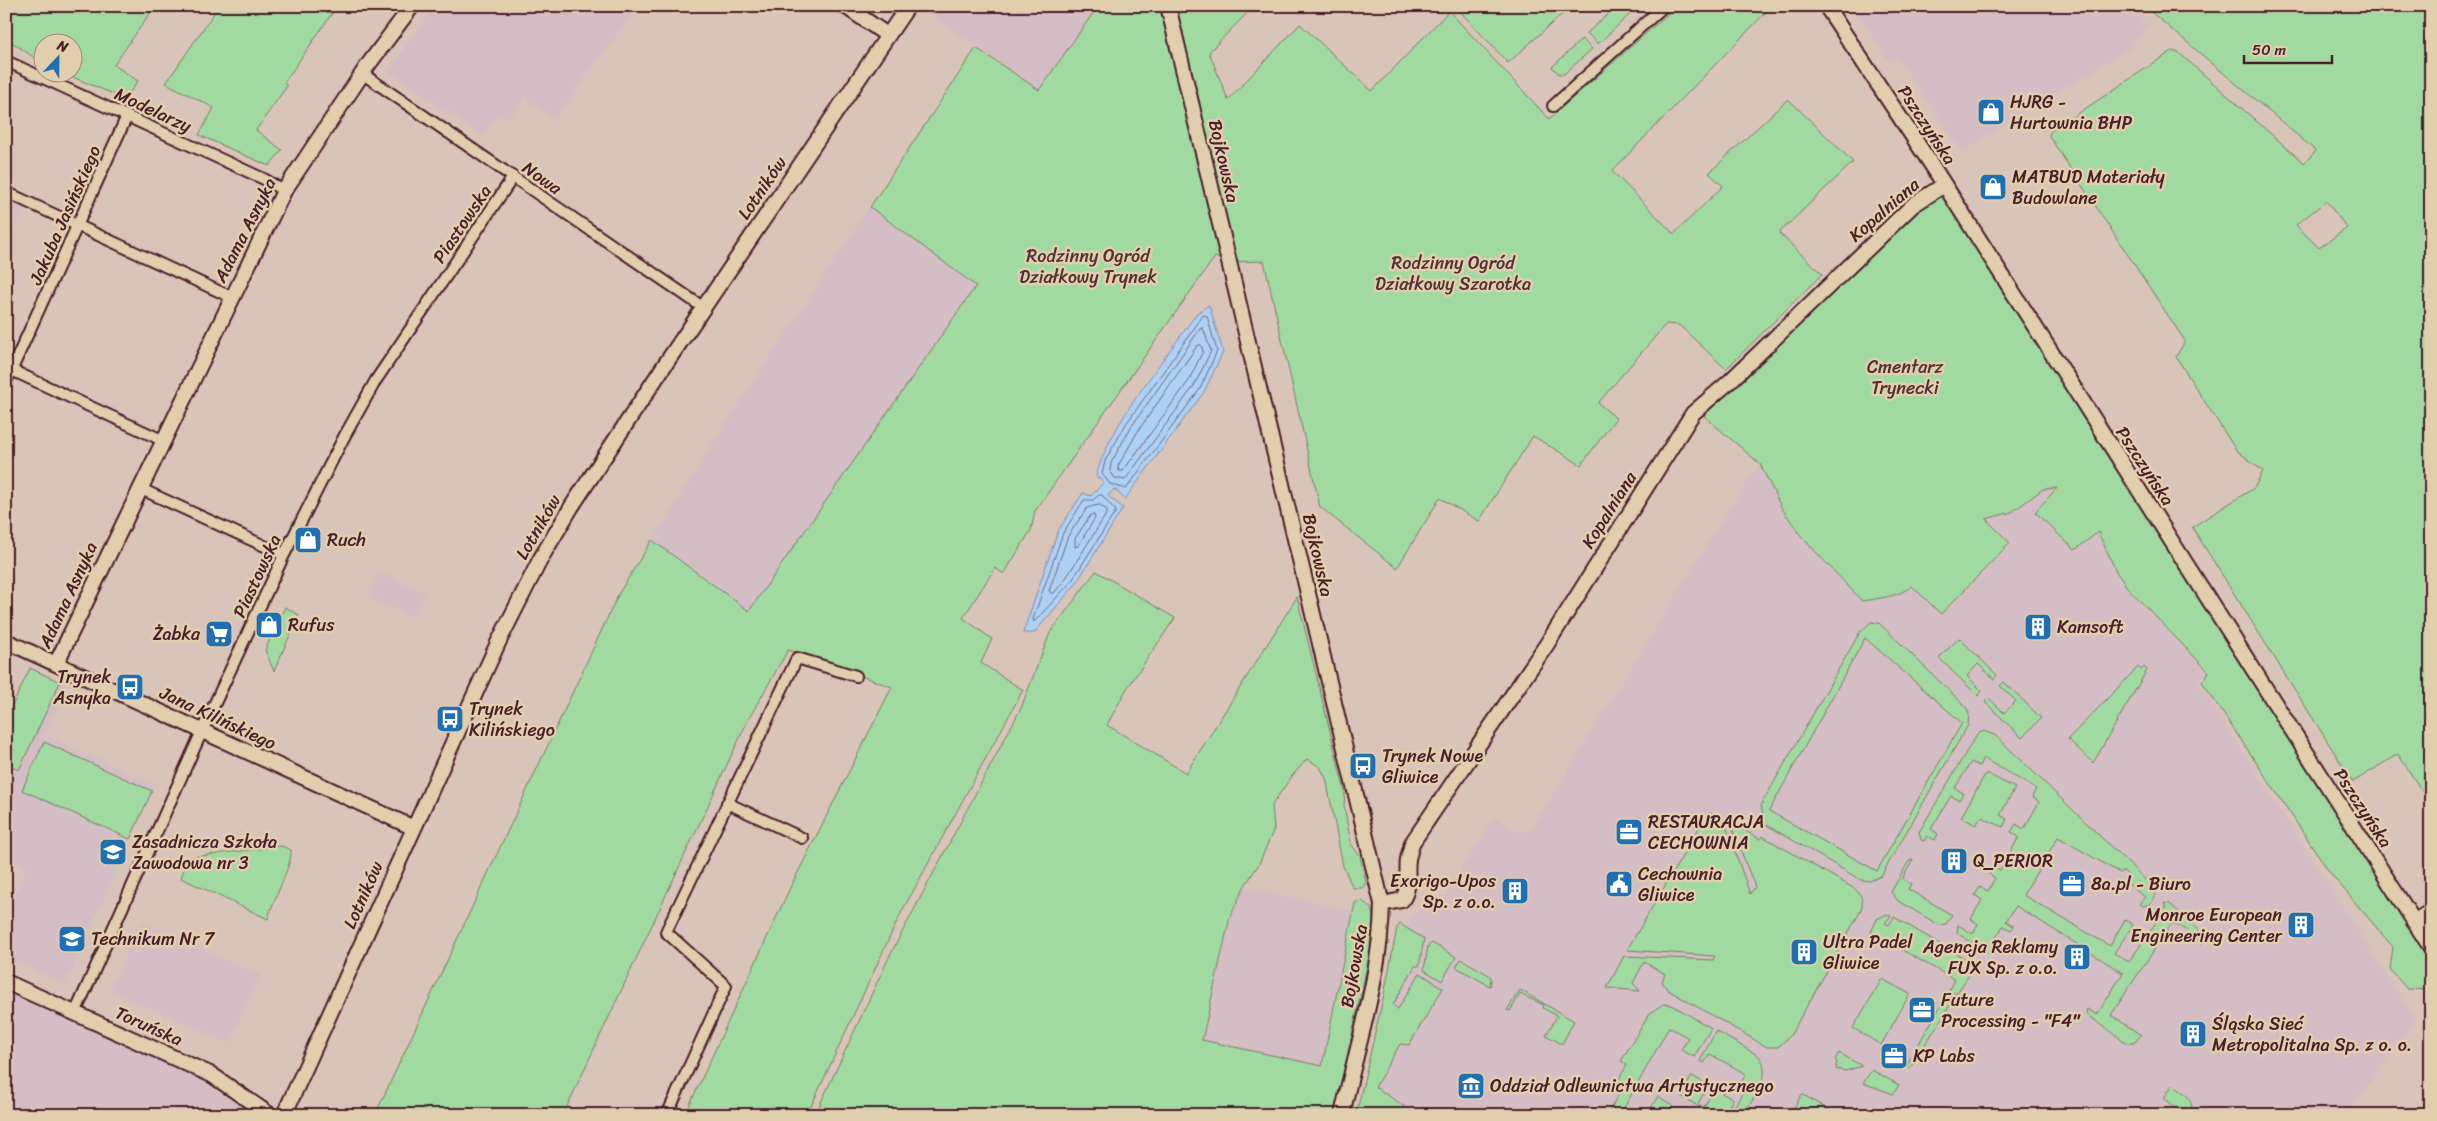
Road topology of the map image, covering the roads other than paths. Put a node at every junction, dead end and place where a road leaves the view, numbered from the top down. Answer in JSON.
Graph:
{"nodes":[{"id":1,"x":412,"y":6,"type":"edge"},
{"id":2,"x":845,"y":6,"type":"edge"},
{"id":3,"x":908,"y":6,"type":"edge"},
{"id":4,"x":1168,"y":6,"type":"edge"},
{"id":5,"x":1664,"y":6,"type":"edge"},
{"id":6,"x":1826,"y":6,"type":"edge"},
{"id":7,"x":887,"y":35,"type":"junction"},
{"id":8,"x":6,"y":61,"type":"edge"},
{"id":9,"x":363,"y":74,"type":"junction"},
{"id":10,"x":1553,"y":106,"type":"dead end"},
{"id":11,"x":127,"y":116,"type":"junction"},
{"id":12,"x":513,"y":177,"type":"junction"},
{"id":13,"x":1944,"y":185,"type":"junction"},
{"id":14,"x":6,"y":192,"type":"edge"},
{"id":15,"x":284,"y":192,"type":"junction"},
{"id":16,"x":79,"y":226,"type":"junction"},
{"id":17,"x":231,"y":297,"type":"junction"},
{"id":18,"x":704,"y":308,"type":"junction"},
{"id":19,"x":9,"y":369,"type":"edge"},
{"id":20,"x":6,"y":382,"type":"edge"},
{"id":21,"x":162,"y":440,"type":"junction"},
{"id":22,"x":139,"y":488,"type":"junction"},
{"id":23,"x":284,"y":555,"type":"junction"},
{"id":24,"x":6,"y":641,"type":"edge"},
{"id":25,"x":56,"y":664,"type":"junction"},
{"id":26,"x":856,"y":676,"type":"dead end"},
{"id":27,"x":202,"y":731,"type":"junction"},
{"id":28,"x":727,"y":803,"type":"junction"},
{"id":29,"x":414,"y":828,"type":"junction"},
{"id":30,"x":802,"y":838,"type":"dead end"},
{"id":31,"x":1382,"y":904,"type":"junction"},
{"id":32,"x":2431,"y":911,"type":"edge"},
{"id":33,"x":2414,"y":922,"type":"junction"},
{"id":34,"x":2426,"y":931,"type":"edge"},
{"id":35,"x":2431,"y":948,"type":"edge"},
{"id":36,"x":6,"y":982,"type":"edge"},
{"id":37,"x":75,"y":1013,"type":"junction"},
{"id":38,"x":270,"y":1115,"type":"edge"},
{"id":39,"x":284,"y":1115,"type":"edge"},
{"id":40,"x":667,"y":1115,"type":"edge"},
{"id":41,"x":1342,"y":1115,"type":"edge"}],
"edges":[{"from":1,"to":9,"type":"street","name":"Adama Asnyka"},
{"from":2,"to":7,"type":"street"},
{"from":3,"to":7,"type":"street","name":"Lotników"},
{"from":4,"to":31,"type":"street","name":"Bojkowska"},
{"from":5,"to":10,"type":"street"},
{"from":6,"to":13,"type":"street","name":"Pszczyńska"},
{"from":7,"to":18,"type":"street","name":"Lotników"},
{"from":8,"to":11,"type":"street","name":"Modelarzy"},
{"from":9,"to":12,"type":"street","name":"Nowa"},
{"from":9,"to":15,"type":"street","name":"Adama Asnyka"},
{"from":11,"to":15,"type":"street","name":"Modelarzy"},
{"from":11,"to":16,"type":"street","name":"Jakuba Jasińskiego"},
{"from":12,"to":18,"type":"street","name":"Nowa"},
{"from":12,"to":23,"type":"street","name":"Piastowska"},
{"from":13,"to":31,"type":"street","name":"Kopalniana"},
{"from":13,"to":33,"type":"street","name":"Pszczyńska"},
{"from":14,"to":16,"type":"street"},
{"from":15,"to":17,"type":"street","name":"Adama Asnyka"},
{"from":16,"to":17,"type":"street"},
{"from":16,"to":19,"type":"street","name":"Jakuba Jasińskiego"},
{"from":17,"to":21,"type":"street","name":"Adama Asnyka"},
{"from":18,"to":29,"type":"street","name":"Lotników"},
{"from":19,"to":20,"type":"street","name":"Jakuba Jasińskiego"},
{"from":19,"to":21,"type":"street"},
{"from":21,"to":22,"type":"street","name":"Adama Asnyka"},
{"from":22,"to":23,"type":"street"},
{"from":22,"to":25,"type":"street","name":"Adama Asnyka"},
{"from":23,"to":27,"type":"street","name":"Piastowska"},
{"from":24,"to":25,"type":"street","name":"Jana Kilińskiego"},
{"from":25,"to":27,"type":"street","name":"Jana Kilińskiego"},
{"from":26,"to":28,"type":"street"},
{"from":27,"to":29,"type":"street","name":"Jana Kilińskiego"},
{"from":27,"to":37,"type":"street","name":"Piastowska"},
{"from":28,"to":30,"type":"street"},
{"from":28,"to":40,"type":"street"},
{"from":29,"to":39,"type":"street","name":"Lotników"},
{"from":31,"to":41,"type":"street","name":"Bojkowska"},
{"from":32,"to":33,"type":"street"},
{"from":33,"to":34,"type":"street","name":"Pszczyńska"},
{"from":34,"to":35,"type":"street","name":"Pszczyńska"},
{"from":36,"to":37,"type":"street","name":"Toruńska"},
{"from":37,"to":38,"type":"street","name":"Toruńska"}]}
